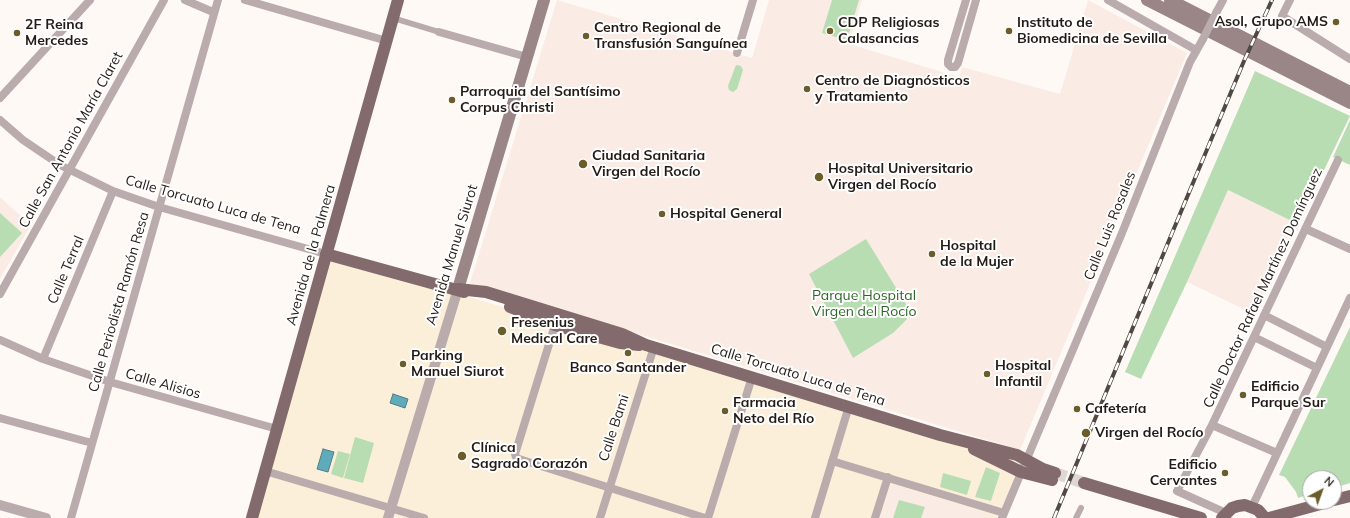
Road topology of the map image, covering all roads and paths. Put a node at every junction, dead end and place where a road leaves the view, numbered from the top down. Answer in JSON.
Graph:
{"nodes":[{"id":1,"x":90,"y":0,"type":"edge"},
{"id":2,"x":164,"y":0,"type":"edge"},
{"id":3,"x":185,"y":0,"type":"edge"},
{"id":4,"x":218,"y":0,"type":"edge"},
{"id":5,"x":245,"y":0,"type":"edge"},
{"id":6,"x":398,"y":0,"type":"edge"},
{"id":7,"x":544,"y":0,"type":"edge"},
{"id":8,"x":754,"y":0,"type":"edge"},
{"id":9,"x":966,"y":0,"type":"edge"},
{"id":10,"x":976,"y":0,"type":"edge"},
{"id":11,"x":1108,"y":0,"type":"edge"},
{"id":12,"x":1147,"y":0,"type":"edge"},
{"id":13,"x":1170,"y":0,"type":"edge"},
{"id":14,"x":1222,"y":0,"type":"edge"},
{"id":15,"x":1290,"y":0,"type":"edge"},
{"id":16,"x":213,"y":12,"type":"junction"},
{"id":17,"x":1184,"y":13,"type":"junction"},
{"id":18,"x":393,"y":18,"type":"junction"},
{"id":19,"x":439,"y":32,"type":"joint"},
{"id":20,"x":387,"y":41,"type":"junction"},
{"id":21,"x":952,"y":46,"type":"junction"},
{"id":22,"x":962,"y":48,"type":"junction"},
{"id":23,"x":1196,"y":50,"type":"junction"},
{"id":24,"x":737,"y":53,"type":"dead end"},
{"id":25,"x":527,"y":57,"type":"junction"},
{"id":26,"x":1350,"y":60,"type":"edge"},
{"id":27,"x":1292,"y":68,"type":"junction"},
{"id":28,"x":1350,"y":92,"type":"edge"},
{"id":29,"x":0,"y":98,"type":"edge"},
{"id":30,"x":1350,"y":103,"type":"edge"},
{"id":31,"x":0,"y":120,"type":"edge"},
{"id":32,"x":1338,"y":160,"type":"dead end"},
{"id":33,"x":69,"y":169,"type":"junction"},
{"id":34,"x":113,"y":191,"type":"junction"},
{"id":35,"x":160,"y":207,"type":"junction"},
{"id":36,"x":1306,"y":229,"type":"junction"},
{"id":37,"x":1350,"y":249,"type":"edge"},
{"id":38,"x":326,"y":254,"type":"junction"},
{"id":39,"x":458,"y":289,"type":"junction"},
{"id":40,"x":0,"y":294,"type":"edge"},
{"id":41,"x":1350,"y":298,"type":"edge"},
{"id":42,"x":1264,"y":315,"type":"junction"},
{"id":43,"x":555,"y":325,"type":"junction"},
{"id":44,"x":1254,"y":337,"type":"junction"},
{"id":45,"x":0,"y":340,"type":"edge"},
{"id":46,"x":650,"y":346,"type":"junction"},
{"id":47,"x":1327,"y":346,"type":"junction"},
{"id":48,"x":43,"y":359,"type":"junction"},
{"id":49,"x":1317,"y":368,"type":"junction"},
{"id":50,"x":752,"y":377,"type":"junction"},
{"id":51,"x":110,"y":382,"type":"junction"},
{"id":52,"x":849,"y":406,"type":"junction"},
{"id":53,"x":0,"y":418,"type":"edge"},
{"id":54,"x":1212,"y":425,"type":"junction"},
{"id":55,"x":277,"y":429,"type":"junction"},
{"id":56,"x":92,"y":443,"type":"junction"},
{"id":57,"x":1278,"y":453,"type":"junction"},
{"id":58,"x":832,"y":461,"type":"junction"},
{"id":59,"x":1024,"y":465,"type":"junction"},
{"id":60,"x":265,"y":471,"type":"junction"},
{"id":61,"x":888,"y":477,"type":"junction"},
{"id":62,"x":1053,"y":477,"type":"tunnel mouth"},
{"id":63,"x":609,"y":487,"type":"junction"},
{"id":64,"x":0,"y":505,"type":"edge"},
{"id":65,"x":1252,"y":507,"type":"junction"},
{"id":66,"x":391,"y":508,"type":"junction"},
{"id":67,"x":1081,"y":508,"type":"dead end"},
{"id":68,"x":1302,"y":509,"type":"edge"},
{"id":69,"x":1003,"y":515,"type":"edge"},
{"id":70,"x":1224,"y":515,"type":"edge"},
{"id":71,"x":46,"y":518,"type":"edge"},
{"id":72,"x":71,"y":518,"type":"edge"},
{"id":73,"x":252,"y":518,"type":"edge"},
{"id":74,"x":388,"y":518,"type":"edge"},
{"id":75,"x":424,"y":518,"type":"edge"},
{"id":76,"x":600,"y":518,"type":"edge"},
{"id":77,"x":705,"y":518,"type":"edge"},
{"id":78,"x":708,"y":518,"type":"edge"},
{"id":79,"x":815,"y":518,"type":"edge"},
{"id":80,"x":875,"y":518,"type":"edge"},
{"id":81,"x":1076,"y":518,"type":"edge"},
{"id":82,"x":1175,"y":518,"type":"edge"},
{"id":83,"x":1201,"y":518,"type":"edge"},
{"id":84,"x":1265,"y":518,"type":"edge"},
{"id":85,"x":1269,"y":518,"type":"edge"}],
"edges":[{"from":1,"to":29,"type":"street"},
{"from":2,"to":33,"type":"street","name":"Calle San Antonio María Claret"},
{"from":3,"to":16,"type":"street"},
{"from":4,"to":16,"type":"street","name":"Calle Periodista Ramón Resa"},
{"from":5,"to":20,"type":"street"},
{"from":6,"to":18,"type":"main road","name":"Avenida de la Palmera"},
{"from":7,"to":25,"type":"main road","name":"Avenida Manuel Siurot"},
{"from":8,"to":24,"type":"street"},
{"from":9,"to":21,"type":"street"},
{"from":10,"to":22,"type":"street"},
{"from":11,"to":23,"type":"street"},
{"from":12,"to":17,"type":"main road"},
{"from":13,"to":17,"type":"main road"},
{"from":14,"to":23,"type":"street","name":"Calle Luis Rosales","bridge":true},
{"from":15,"to":26,"type":"street"},
{"from":16,"to":35,"type":"street","name":"Calle Periodista Ramón Resa"},
{"from":17,"to":27,"type":"main road"},
{"from":18,"to":19,"type":"street"},
{"from":18,"to":20,"type":"main road","name":"Avenida de la Palmera"},
{"from":19,"to":25,"type":"street"},
{"from":20,"to":38,"type":"main road","name":"Avenida de la Palmera"},
{"from":21,"to":22,"type":"street"},
{"from":21,"to":22,"type":"street"},
{"from":23,"to":59,"type":"street","name":"Calle Luis Rosales"},
{"from":25,"to":39,"type":"main road","name":"Avenida Manuel Siurot"},
{"from":27,"to":28,"type":"main road"},
{"from":27,"to":30,"type":"main road"},
{"from":31,"to":33,"type":"street","name":"Calle Torcuato Luca de Tena"},
{"from":32,"to":36,"type":"street","name":"Calle Doctor Rafael Martínez Domínguez"},
{"from":33,"to":34,"type":"street","name":"Calle Torcuato Luca de Tena"},
{"from":33,"to":40,"type":"street","name":"Calle San Antonio María Claret"},
{"from":34,"to":35,"type":"street","name":"Calle Torcuato Luca de Tena"},
{"from":34,"to":48,"type":"street","name":"Calle Terral"},
{"from":35,"to":38,"type":"street","name":"Calle Torcuato Luca de Tena"},
{"from":35,"to":51,"type":"street","name":"Calle Periodista Ramón Resa"},
{"from":36,"to":37,"type":"street"},
{"from":36,"to":42,"type":"street","name":"Calle Doctor Rafael Martínez Domínguez"},
{"from":38,"to":39,"type":"main road","name":"Calle Torcuato Luca de Tena"},
{"from":38,"to":55,"type":"main road","name":"Avenida de la Palmera"},
{"from":39,"to":43,"type":"main road","name":"Calle Torcuato Luca de Tena"},
{"from":39,"to":46,"type":"main road","name":"Calle Torcuato Luca de Tena"},
{"from":39,"to":66,"type":"street","name":"Avenida Manuel Siurot"},
{"from":41,"to":47,"type":"street"},
{"from":42,"to":44,"type":"street","name":"Calle Doctor Rafael Martínez Domínguez"},
{"from":42,"to":47,"type":"street"},
{"from":43,"to":46,"type":"main road","name":"Calle Torcuato Luca de Tena"},
{"from":43,"to":63,"type":"street"},
{"from":44,"to":49,"type":"street"},
{"from":44,"to":54,"type":"street","name":"Calle Doctor Rafael Martínez Domínguez"},
{"from":45,"to":48,"type":"street","name":"Calle Alisios"},
{"from":46,"to":50,"type":"main road","name":"Calle Torcuato Luca de Tena"},
{"from":46,"to":63,"type":"street","name":"Calle Bami"},
{"from":47,"to":49,"type":"street"},
{"from":48,"to":51,"type":"street","name":"Calle Alisios"},
{"from":49,"to":57,"type":"street"},
{"from":50,"to":52,"type":"main road","name":"Calle Torcuato Luca de Tena"},
{"from":50,"to":78,"type":"street"},
{"from":51,"to":55,"type":"street","name":"Calle Alisios"},
{"from":51,"to":56,"type":"street","name":"Calle Periodista Ramón Resa"},
{"from":52,"to":58,"type":"street"},
{"from":52,"to":59,"type":"main road","name":"Calle Torcuato Luca de Tena"},
{"from":53,"to":56,"type":"street"},
{"from":54,"to":57,"type":"street"},
{"from":54,"to":70,"type":"street","name":"Calle Doctor Rafael Martínez Domínguez"},
{"from":55,"to":60,"type":"main road","name":"Avenida de la Palmera"},
{"from":56,"to":72,"type":"street","name":"Calle Periodista Ramón Resa"},
{"from":57,"to":65,"type":"street"},
{"from":58,"to":61,"type":"street"},
{"from":58,"to":79,"type":"street"},
{"from":59,"to":62,"type":"main road","name":"Calle Torcuato Luca de Tena"},
{"from":59,"to":69,"type":"street","name":"Calle Luis Rosales"},
{"from":60,"to":66,"type":"street"},
{"from":60,"to":73,"type":"main road","name":"Avenida de la Palmera"},
{"from":61,"to":69,"type":"street"},
{"from":61,"to":80,"type":"street"},
{"from":63,"to":76,"type":"street","name":"Calle Bami"},
{"from":63,"to":77,"type":"street"},
{"from":64,"to":71,"type":"street"},
{"from":65,"to":70,"type":"main road"},
{"from":65,"to":84,"type":"main road"},
{"from":66,"to":74,"type":"street","name":"Avenida Manuel Siurot"},
{"from":66,"to":75,"type":"street"},
{"from":67,"to":81,"type":"street"},
{"from":68,"to":85,"type":"main road"},
{"from":82,"to":83,"type":"main road"}]}
